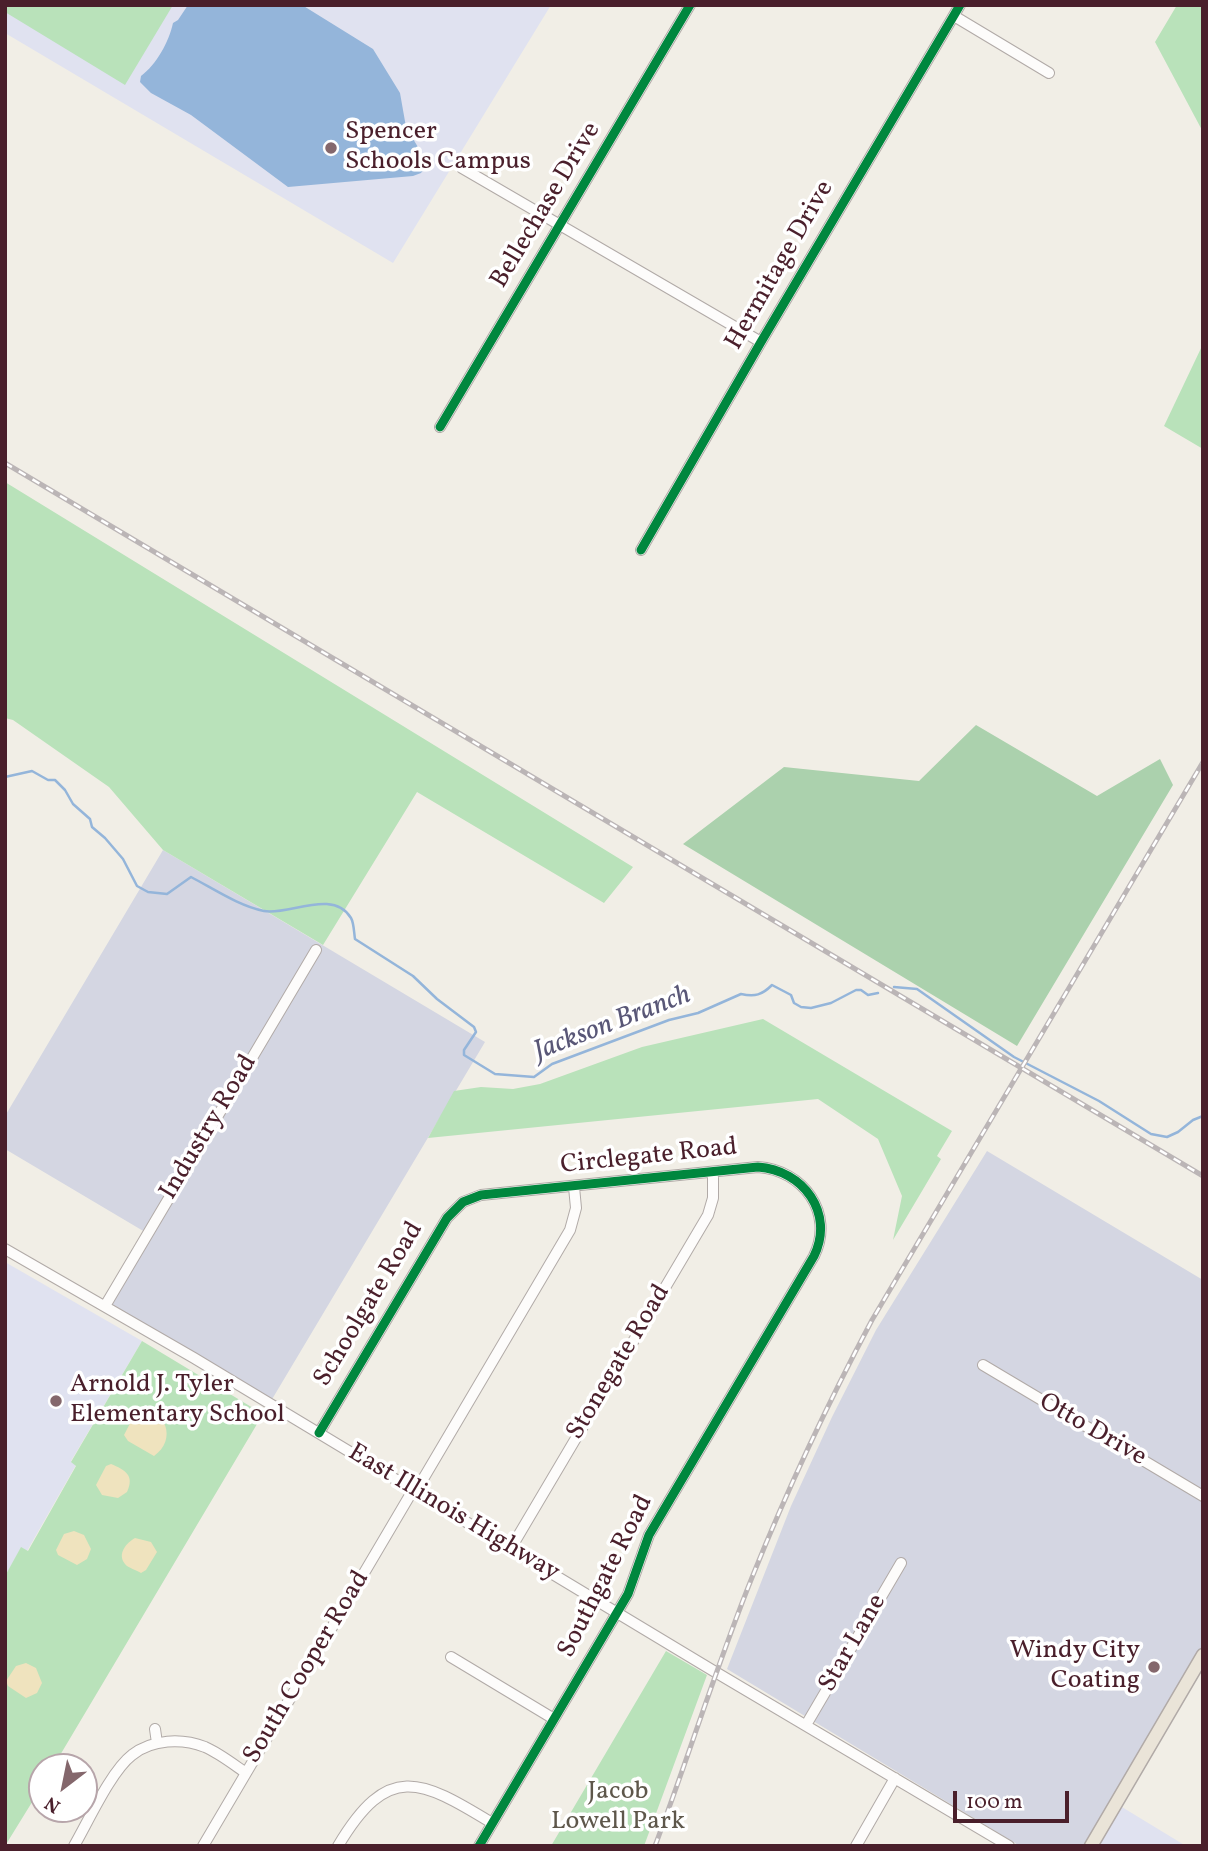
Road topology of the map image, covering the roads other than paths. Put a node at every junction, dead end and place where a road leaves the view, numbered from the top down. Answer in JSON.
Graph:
{"nodes":[{"id":1,"x":690,"y":5,"type":"edge"},
{"id":2,"x":960,"y":5,"type":"edge"},
{"id":3,"x":954,"y":16,"type":"junction"},
{"id":4,"x":1049,"y":73,"type":"dead end"},
{"id":5,"x":462,"y":168,"type":"dead end"},
{"id":6,"x":561,"y":225,"type":"junction"},
{"id":7,"x":761,"y":342,"type":"junction"},
{"id":8,"x":440,"y":427,"type":"dead end"},
{"id":9,"x":641,"y":550,"type":"dead end"},
{"id":10,"x":316,"y":950,"type":"dead end"},
{"id":11,"x":713,"y":1172,"type":"junction"},
{"id":12,"x":574,"y":1187,"type":"junction"},
{"id":13,"x":463,"y":1202,"type":"joint"},
{"id":14,"x":819,"y":1214,"type":"joint"},
{"id":15,"x":5,"y":1249,"type":"edge"},
{"id":16,"x":105,"y":1306,"type":"junction"},
{"id":17,"x":983,"y":1365,"type":"dead end"},
{"id":18,"x":318,"y":1433,"type":"junction"},
{"id":19,"x":414,"y":1491,"type":"junction"},
{"id":20,"x":1203,"y":1496,"type":"edge"},
{"id":21,"x":511,"y":1548,"type":"junction"},
{"id":22,"x":901,"y":1563,"type":"dead end"},
{"id":23,"x":617,"y":1612,"type":"junction"},
{"id":24,"x":1203,"y":1655,"type":"edge"},
{"id":25,"x":451,"y":1657,"type":"dead end"},
{"id":26,"x":554,"y":1719,"type":"junction"},
{"id":27,"x":806,"y":1725,"type":"junction"},
{"id":28,"x":155,"y":1730,"type":"dead end"},
{"id":29,"x":157,"y":1743,"type":"junction"},
{"id":30,"x":246,"y":1773,"type":"junction"},
{"id":31,"x":895,"y":1778,"type":"junction"},
{"id":32,"x":492,"y":1823,"type":"junction"},
{"id":33,"x":74,"y":1846,"type":"edge"},
{"id":34,"x":203,"y":1846,"type":"edge"},
{"id":35,"x":338,"y":1846,"type":"edge"},
{"id":36,"x":479,"y":1846,"type":"edge"},
{"id":37,"x":856,"y":1846,"type":"edge"},
{"id":38,"x":1009,"y":1846,"type":"edge"},
{"id":39,"x":1091,"y":1846,"type":"edge"}],
"edges":[{"from":1,"to":6,"type":"street","name":"Bellechase Drive"},
{"from":2,"to":3,"type":"street","name":"Hermitage Drive"},
{"from":3,"to":4,"type":"street"},
{"from":3,"to":7,"type":"street","name":"Hermitage Drive"},
{"from":5,"to":6,"type":"street"},
{"from":6,"to":7,"type":"street"},
{"from":6,"to":8,"type":"street","name":"Bellechase Drive"},
{"from":7,"to":9,"type":"street","name":"Hermitage Drive"},
{"from":10,"to":16,"type":"street","name":"Industry Road"},
{"from":11,"to":12,"type":"street","name":"Circlegate Road"},
{"from":11,"to":14,"type":"street","name":"Circlegate Road"},
{"from":11,"to":21,"type":"street","name":"Stonegate Road"},
{"from":12,"to":13,"type":"street","name":"Circlegate Road"},
{"from":12,"to":19,"type":"street","name":"South Cooper Road"},
{"from":13,"to":18,"type":"street","name":"Schoolgate Road"},
{"from":14,"to":23,"type":"street","name":"Southgate Road"},
{"from":15,"to":16,"type":"street","name":"East Illinois Highway"},
{"from":16,"to":18,"type":"street","name":"East Illinois Highway"},
{"from":17,"to":20,"type":"street","name":"Otto Drive"},
{"from":18,"to":19,"type":"street","name":"East Illinois Highway"},
{"from":19,"to":21,"type":"street","name":"East Illinois Highway"},
{"from":19,"to":30,"type":"street","name":"South Cooper Road"},
{"from":21,"to":23,"type":"street","name":"East Illinois Highway"},
{"from":22,"to":27,"type":"street","name":"Star Lane"},
{"from":23,"to":26,"type":"street","name":"Southgate Road"},
{"from":23,"to":27,"type":"street","name":"East Illinois Highway"},
{"from":24,"to":39,"type":"main road"},
{"from":25,"to":26,"type":"street"},
{"from":26,"to":32,"type":"street","name":"Southgate Road"},
{"from":27,"to":31,"type":"street","name":"East Illinois Highway"},
{"from":28,"to":29,"type":"street"},
{"from":29,"to":30,"type":"street"},
{"from":29,"to":33,"type":"street"},
{"from":30,"to":34,"type":"street","name":"South Cooper Road"},
{"from":31,"to":37,"type":"street"},
{"from":31,"to":38,"type":"street","name":"East Illinois Highway"},
{"from":32,"to":35,"type":"street"},
{"from":32,"to":36,"type":"street","name":"Southgate Road"}]}
